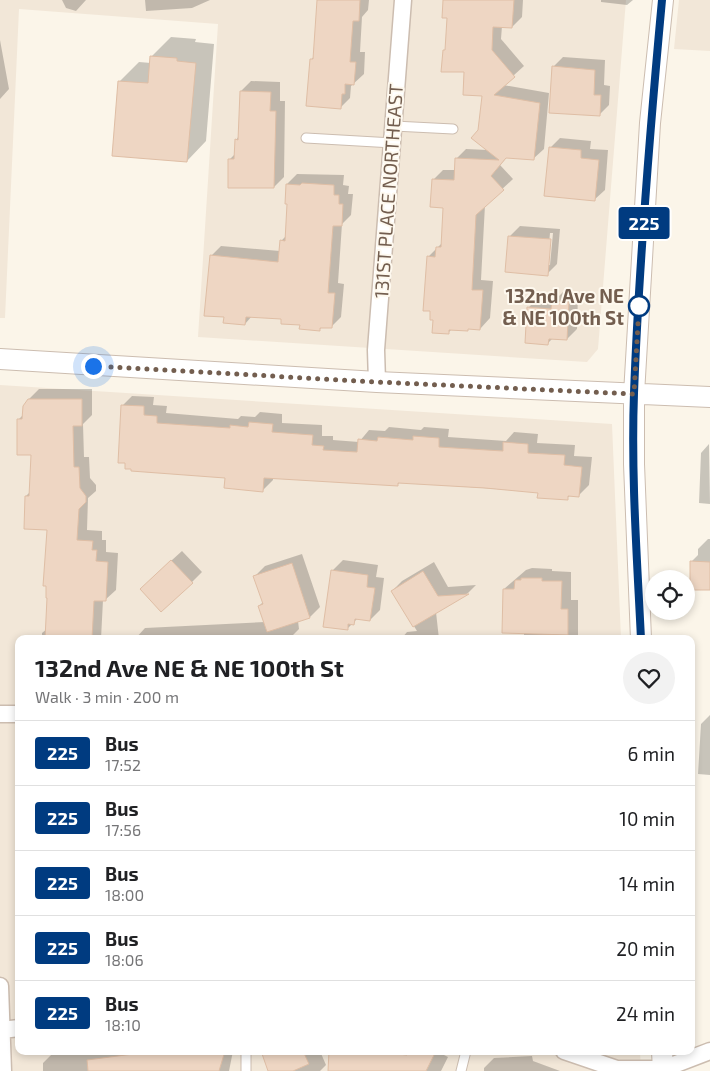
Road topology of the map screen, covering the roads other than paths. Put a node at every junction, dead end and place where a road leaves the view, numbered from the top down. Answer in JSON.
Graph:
{"nodes":[{"id":1,"x":403,"y":0,"type":"edge"},
{"id":2,"x":662,"y":0,"type":"edge"},
{"id":3,"x":394,"y":126,"type":"junction"},
{"id":4,"x":453,"y":129,"type":"dead end"},
{"id":5,"x":306,"y":138,"type":"dead end"},
{"id":6,"x":393,"y":143,"type":"junction"},
{"id":7,"x":0,"y":359,"type":"edge"},
{"id":8,"x":377,"y":382,"type":"junction"},
{"id":9,"x":634,"y":394,"type":"junction"},
{"id":10,"x":710,"y":397,"type":"edge"},
{"id":11,"x":641,"y":635,"type":"edge"},
{"id":12,"x":0,"y":714,"type":"edge"},
{"id":13,"x":15,"y":714,"type":"edge"},
{"id":14,"x":0,"y":986,"type":"edge"},
{"id":15,"x":15,"y":1028,"type":"edge"},
{"id":16,"x":2,"y":1030,"type":"junction"},
{"id":17,"x":710,"y":1051,"type":"edge"},
{"id":18,"x":246,"y":1055,"type":"edge"},
{"id":19,"x":465,"y":1055,"type":"edge"},
{"id":20,"x":576,"y":1055,"type":"edge"},
{"id":21,"x":663,"y":1064,"type":"edge"},
{"id":22,"x":3,"y":1071,"type":"edge"},
{"id":23,"x":246,"y":1071,"type":"edge"},
{"id":24,"x":461,"y":1071,"type":"edge"}],
"edges":[{"from":1,"to":3,"type":"street","name":"131ST PLACE NORTHEAST"},
{"from":2,"to":9,"type":"street"},
{"from":3,"to":4,"type":"lane"},
{"from":3,"to":6,"type":"street","name":"131ST PLACE NORTHEAST"},
{"from":5,"to":6,"type":"lane"},
{"from":6,"to":8,"type":"street","name":"131ST PLACE NORTHEAST"},
{"from":7,"to":8,"type":"street"},
{"from":8,"to":9,"type":"street"},
{"from":9,"to":10,"type":"street"},
{"from":9,"to":11,"type":"street"},
{"from":12,"to":13,"type":"street"},
{"from":14,"to":16,"type":"street"},
{"from":15,"to":16,"type":"street"},
{"from":16,"to":22,"type":"street"},
{"from":17,"to":21,"type":"street"},
{"from":18,"to":23,"type":"lane"},
{"from":19,"to":24,"type":"lane"},
{"from":20,"to":21,"type":"street"}]}
